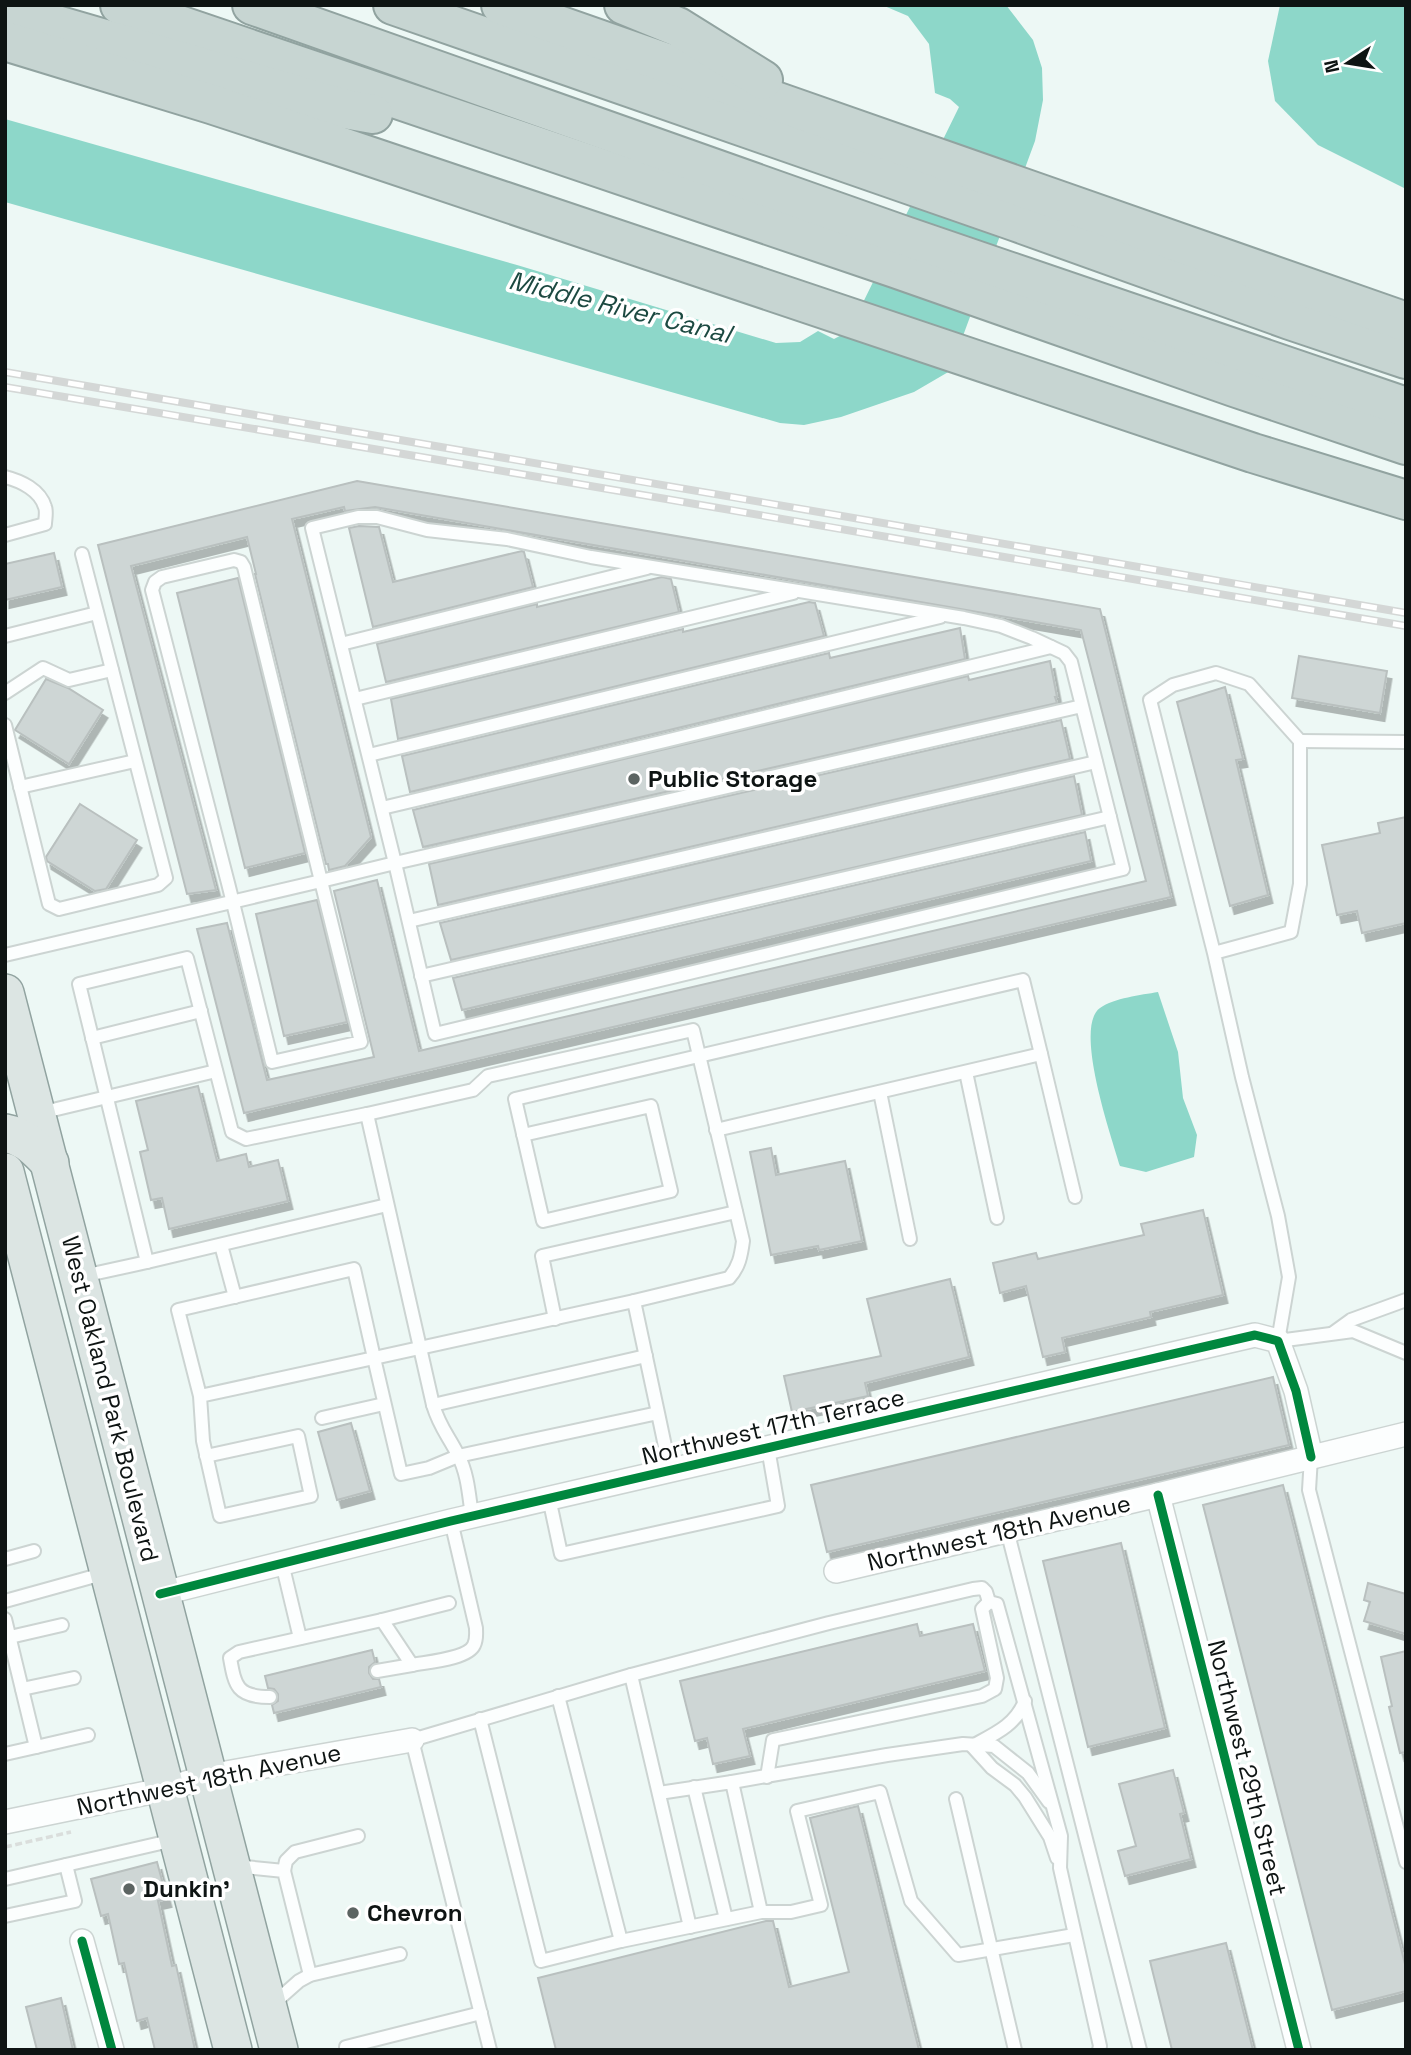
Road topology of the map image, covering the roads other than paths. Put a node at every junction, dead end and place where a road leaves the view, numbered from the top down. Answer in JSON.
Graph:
{"nodes":[{"id":1,"x":120,"y":5,"type":"edge"},
{"id":2,"x":252,"y":5,"type":"edge"},
{"id":3,"x":393,"y":5,"type":"edge"},
{"id":4,"x":501,"y":5,"type":"edge"},
{"id":5,"x":624,"y":5,"type":"edge"},
{"id":6,"x":5,"y":10,"type":"edge"},
{"id":7,"x":5,"y":41,"type":"edge"},
{"id":8,"x":824,"y":119,"type":"junction"},
{"id":9,"x":519,"y":141,"type":"junction"},
{"id":10,"x":927,"y":173,"type":"junction"},
{"id":11,"x":1019,"y":205,"type":"junction"},
{"id":12,"x":900,"y":252,"type":"junction"},
{"id":13,"x":992,"y":284,"type":"junction"},
{"id":14,"x":1406,"y":322,"type":"edge"},
{"id":15,"x":1406,"y":359,"type":"edge"},
{"id":16,"x":1406,"y":407,"type":"edge"},
{"id":17,"x":1406,"y":445,"type":"edge"},
{"id":18,"x":5,"y":477,"type":"edge"},
{"id":19,"x":1406,"y":500,"type":"edge"},
{"id":20,"x":5,"y":535,"type":"edge"},
{"id":21,"x":82,"y":554,"type":"dead end"},
{"id":22,"x":654,"y":567,"type":"junction"},
{"id":23,"x":800,"y":592,"type":"junction"},
{"id":24,"x":97,"y":613,"type":"junction"},
{"id":25,"x":947,"y":615,"type":"junction"},
{"id":26,"x":5,"y":636,"type":"edge"},
{"id":27,"x":341,"y":644,"type":"junction"},
{"id":28,"x":1051,"y":647,"type":"junction"},
{"id":29,"x":112,"y":670,"type":"junction"},
{"id":30,"x":5,"y":693,"type":"edge"},
{"id":31,"x":355,"y":699,"type":"junction"},
{"id":32,"x":1082,"y":706,"type":"junction"},
{"id":33,"x":5,"y":725,"type":"edge"},
{"id":34,"x":1300,"y":741,"type":"junction"},
{"id":35,"x":1406,"y":743,"type":"edge"},
{"id":36,"x":369,"y":755,"type":"junction"},
{"id":37,"x":135,"y":761,"type":"junction"},
{"id":38,"x":1096,"y":762,"type":"junction"},
{"id":39,"x":20,"y":787,"type":"junction"},
{"id":40,"x":382,"y":808,"type":"junction"},
{"id":41,"x":1110,"y":817,"type":"junction"},
{"id":42,"x":396,"y":863,"type":"junction"},
{"id":43,"x":321,"y":881,"type":"junction"},
{"id":44,"x":233,"y":903,"type":"junction"},
{"id":45,"x":409,"y":921,"type":"junction"},
{"id":46,"x":1214,"y":953,"type":"junction"},
{"id":47,"x":5,"y":956,"type":"edge"},
{"id":48,"x":421,"y":976,"type":"junction"},
{"id":49,"x":5,"y":993,"type":"edge"},
{"id":50,"x":201,"y":1011,"type":"junction"},
{"id":51,"x":92,"y":1038,"type":"junction"},
{"id":52,"x":1041,"y":1054,"type":"junction"},
{"id":53,"x":699,"y":1056,"type":"junction"},
{"id":54,"x":216,"y":1071,"type":"junction"},
{"id":55,"x":966,"y":1072,"type":"junction"},
{"id":56,"x":880,"y":1092,"type":"junction"},
{"id":57,"x":107,"y":1097,"type":"junction"},
{"id":58,"x":36,"y":1114,"type":"junction"},
{"id":59,"x":367,"y":1114,"type":"junction"},
{"id":60,"x":716,"y":1130,"type":"junction"},
{"id":61,"x":5,"y":1133,"type":"edge"},
{"id":62,"x":523,"y":1135,"type":"junction"},
{"id":63,"x":50,"y":1163,"type":"junction"},
{"id":64,"x":5,"y":1172,"type":"edge"},
{"id":65,"x":1075,"y":1197,"type":"dead end"},
{"id":66,"x":387,"y":1205,"type":"junction"},
{"id":67,"x":736,"y":1212,"type":"junction"},
{"id":68,"x":997,"y":1218,"type":"dead end"},
{"id":69,"x":911,"y":1239,"type":"dead end"},
{"id":70,"x":221,"y":1245,"type":"junction"},
{"id":71,"x":147,"y":1262,"type":"junction"},
{"id":72,"x":79,"y":1277,"type":"junction"},
{"id":73,"x":235,"y":1297,"type":"junction"},
{"id":74,"x":1406,"y":1300,"type":"edge"},
{"id":75,"x":634,"y":1301,"type":"junction"},
{"id":76,"x":555,"y":1319,"type":"junction"},
{"id":77,"x":1333,"y":1334,"type":"junction"},
{"id":78,"x":1278,"y":1341,"type":"junction"},
{"id":79,"x":420,"y":1348,"type":"junction"},
{"id":80,"x":1406,"y":1353,"type":"edge"},
{"id":81,"x":646,"y":1356,"type":"junction"},
{"id":82,"x":374,"y":1358,"type":"junction"},
{"id":83,"x":200,"y":1396,"type":"junction"},
{"id":84,"x":384,"y":1404,"type":"junction"},
{"id":85,"x":433,"y":1405,"type":"junction"},
{"id":86,"x":658,"y":1413,"type":"junction"},
{"id":87,"x":322,"y":1418,"type":"dead end"},
{"id":88,"x":1406,"y":1434,"type":"edge"},
{"id":89,"x":768,"y":1448,"type":"junction"},
{"id":90,"x":206,"y":1456,"type":"junction"},
{"id":91,"x":458,"y":1456,"type":"junction"},
{"id":92,"x":1311,"y":1457,"type":"junction"},
{"id":93,"x":670,"y":1470,"type":"junction"},
{"id":94,"x":1157,"y":1495,"type":"junction"},
{"id":95,"x":549,"y":1498,"type":"junction"},
{"id":96,"x":462,"y":1519,"type":"junction"},
{"id":97,"x":1007,"y":1530,"type":"junction"},
{"id":98,"x":34,"y":1551,"type":"dead end"},
{"id":99,"x":5,"y":1559,"type":"edge"},
{"id":100,"x":282,"y":1563,"type":"junction"},
{"id":101,"x":836,"y":1571,"type":"dead end"},
{"id":102,"x":109,"y":1572,"type":"junction"},
{"id":103,"x":160,"y":1594,"type":"junction"},
{"id":104,"x":5,"y":1601,"type":"edge"},
{"id":105,"x":989,"y":1602,"type":"junction"},
{"id":106,"x":449,"y":1603,"type":"dead end"},
{"id":107,"x":5,"y":1619,"type":"edge"},
{"id":108,"x":382,"y":1620,"type":"junction"},
{"id":109,"x":62,"y":1625,"type":"dead end"},
{"id":110,"x":10,"y":1637,"type":"junction"},
{"id":111,"x":300,"y":1638,"type":"junction"},
{"id":112,"x":412,"y":1665,"type":"junction"},
{"id":113,"x":377,"y":1671,"type":"dead end"},
{"id":114,"x":631,"y":1675,"type":"junction"},
{"id":115,"x":74,"y":1678,"type":"dead end"},
{"id":116,"x":22,"y":1689,"type":"junction"},
{"id":117,"x":558,"y":1696,"type":"junction"},
{"id":118,"x":270,"y":1697,"type":"dead end"},
{"id":119,"x":1025,"y":1701,"type":"junction"},
{"id":120,"x":480,"y":1719,"type":"junction"},
{"id":121,"x":88,"y":1735,"type":"dead end"},
{"id":122,"x":412,"y":1740,"type":"junction"},
{"id":123,"x":972,"y":1746,"type":"junction"},
{"id":124,"x":36,"y":1747,"type":"junction"},
{"id":125,"x":5,"y":1754,"type":"edge"},
{"id":126,"x":209,"y":1776,"type":"junction"},
{"id":127,"x":767,"y":1777,"type":"junction"},
{"id":128,"x":732,"y":1782,"type":"junction"},
{"id":129,"x":694,"y":1787,"type":"junction"},
{"id":130,"x":166,"y":1790,"type":"junction"},
{"id":131,"x":659,"y":1793,"type":"junction"},
{"id":132,"x":956,"y":1799,"type":"dead end"},
{"id":133,"x":1054,"y":1808,"type":"junction"},
{"id":134,"x":5,"y":1822,"type":"edge"},
{"id":135,"x":358,"y":1836,"type":"dead end"},
{"id":136,"x":178,"y":1839,"type":"junction"},
{"id":137,"x":1406,"y":1862,"type":"edge"},
{"id":138,"x":66,"y":1865,"type":"junction"},
{"id":139,"x":231,"y":1866,"type":"junction"},
{"id":140,"x":1060,"y":1868,"type":"junction"},
{"id":141,"x":284,"y":1871,"type":"junction"},
{"id":142,"x":5,"y":1879,"type":"edge"},
{"id":143,"x":761,"y":1912,"type":"junction"},
{"id":144,"x":5,"y":1916,"type":"edge"},
{"id":145,"x":726,"y":1919,"type":"junction"},
{"id":146,"x":690,"y":1927,"type":"junction"},
{"id":147,"x":1074,"y":1935,"type":"junction"},
{"id":148,"x":82,"y":1941,"type":"dead end"},
{"id":149,"x":621,"y":1941,"type":"junction"},
{"id":150,"x":991,"y":1948,"type":"junction"},
{"id":151,"x":400,"y":1954,"type":"dead end"},
{"id":152,"x":310,"y":1975,"type":"junction"},
{"id":153,"x":268,"y":2009,"type":"junction"},
{"id":154,"x":481,"y":2013,"type":"junction"},
{"id":155,"x":1101,"y":2048,"type":"edge"},
{"id":156,"x":112,"y":2050,"type":"edge"},
{"id":157,"x":233,"y":2050,"type":"edge"},
{"id":158,"x":279,"y":2050,"type":"edge"},
{"id":159,"x":346,"y":2050,"type":"edge"},
{"id":160,"x":490,"y":2050,"type":"edge"},
{"id":161,"x":1015,"y":2050,"type":"edge"},
{"id":162,"x":1140,"y":2050,"type":"edge"},
{"id":163,"x":1298,"y":2050,"type":"edge"}],
"edges":[{"from":1,"to":9,"type":"highway"},
{"from":2,"to":12,"type":"highway"},
{"from":3,"to":10,"type":"highway"},
{"from":4,"to":8,"type":"highway"},
{"from":5,"to":8,"type":"highway"},
{"from":6,"to":9,"type":"highway"},
{"from":7,"to":19,"type":"highway"},
{"from":8,"to":10,"type":"highway"},
{"from":9,"to":12,"type":"highway"},
{"from":10,"to":11,"type":"highway"},
{"from":11,"to":14,"type":"highway"},
{"from":11,"to":15,"type":"highway"},
{"from":12,"to":13,"type":"highway"},
{"from":13,"to":16,"type":"highway"},
{"from":13,"to":17,"type":"highway"},
{"from":18,"to":20,"type":"lane"},
{"from":21,"to":24,"type":"lane"},
{"from":22,"to":23,"type":"lane"},
{"from":22,"to":27,"type":"lane"},
{"from":22,"to":27,"type":"lane"},
{"from":23,"to":25,"type":"lane"},
{"from":23,"to":31,"type":"lane"},
{"from":24,"to":26,"type":"lane"},
{"from":24,"to":29,"type":"lane"},
{"from":25,"to":28,"type":"lane"},
{"from":25,"to":36,"type":"lane"},
{"from":27,"to":31,"type":"lane"},
{"from":28,"to":32,"type":"lane"},
{"from":28,"to":40,"type":"lane"},
{"from":29,"to":30,"type":"lane"},
{"from":29,"to":37,"type":"lane"},
{"from":31,"to":36,"type":"lane"},
{"from":32,"to":38,"type":"lane"},
{"from":32,"to":42,"type":"lane"},
{"from":33,"to":39,"type":"lane"},
{"from":34,"to":35,"type":"lane"},
{"from":34,"to":46,"type":"lane"},
{"from":34,"to":46,"type":"lane"},
{"from":36,"to":40,"type":"lane"},
{"from":37,"to":39,"type":"lane"},
{"from":37,"to":39,"type":"lane"},
{"from":38,"to":41,"type":"lane"},
{"from":38,"to":45,"type":"lane"},
{"from":40,"to":42,"type":"lane"},
{"from":41,"to":48,"type":"lane"},
{"from":41,"to":48,"type":"lane"},
{"from":42,"to":43,"type":"lane"},
{"from":42,"to":45,"type":"lane"},
{"from":43,"to":44,"type":"lane"},
{"from":43,"to":44,"type":"lane"},
{"from":43,"to":44,"type":"lane"},
{"from":44,"to":47,"type":"lane"},
{"from":45,"to":48,"type":"lane"},
{"from":46,"to":78,"type":"lane"},
{"from":49,"to":58,"type":"main road","name":"West Oakland Park Boulevard"},
{"from":50,"to":51,"type":"lane"},
{"from":50,"to":51,"type":"lane"},
{"from":50,"to":54,"type":"lane"},
{"from":51,"to":57,"type":"lane"},
{"from":52,"to":53,"type":"lane"},
{"from":52,"to":55,"type":"lane"},
{"from":52,"to":65,"type":"lane"},
{"from":53,"to":59,"type":"lane"},
{"from":53,"to":60,"type":"lane"},
{"from":53,"to":62,"type":"lane"},
{"from":54,"to":57,"type":"lane"},
{"from":54,"to":59,"type":"lane"},
{"from":55,"to":56,"type":"lane"},
{"from":55,"to":68,"type":"lane"},
{"from":56,"to":60,"type":"lane"},
{"from":56,"to":69,"type":"lane"},
{"from":57,"to":58,"type":"lane"},
{"from":57,"to":71,"type":"lane"},
{"from":58,"to":63,"type":"main road","name":"West Oakland Park Boulevard"},
{"from":59,"to":66,"type":"lane"},
{"from":60,"to":67,"type":"lane"},
{"from":61,"to":63,"type":"main road"},
{"from":62,"to":62,"type":"lane"},
{"from":63,"to":72,"type":"main road","name":"West Oakland Park Boulevard"},
{"from":64,"to":102,"type":"main road","name":"West Oakland Park Boulevard"},
{"from":66,"to":70,"type":"lane"},
{"from":66,"to":79,"type":"lane"},
{"from":67,"to":75,"type":"lane"},
{"from":67,"to":76,"type":"lane"},
{"from":70,"to":71,"type":"lane"},
{"from":70,"to":73,"type":"lane"},
{"from":71,"to":72,"type":"lane"},
{"from":72,"to":103,"type":"main road","name":"West Oakland Park Boulevard"},
{"from":73,"to":82,"type":"lane"},
{"from":73,"to":83,"type":"lane"},
{"from":74,"to":77,"type":"lane"},
{"from":75,"to":76,"type":"lane"},
{"from":75,"to":81,"type":"lane"},
{"from":76,"to":79,"type":"lane"},
{"from":77,"to":78,"type":"lane"},
{"from":77,"to":80,"type":"lane"},
{"from":78,"to":89,"type":"street","name":"Northwest 17th Terrace"},
{"from":78,"to":92,"type":"street"},
{"from":79,"to":82,"type":"lane"},
{"from":79,"to":85,"type":"lane"},
{"from":81,"to":85,"type":"lane"},
{"from":81,"to":86,"type":"lane"},
{"from":82,"to":83,"type":"lane"},
{"from":82,"to":84,"type":"lane"},
{"from":83,"to":90,"type":"lane"},
{"from":84,"to":87,"type":"lane"},
{"from":84,"to":91,"type":"lane"},
{"from":85,"to":91,"type":"lane"},
{"from":86,"to":91,"type":"lane"},
{"from":86,"to":93,"type":"lane"},
{"from":88,"to":92,"type":"street","name":"Northwest 18th Avenue"},
{"from":89,"to":93,"type":"street","name":"Northwest 17th Terrace"},
{"from":89,"to":95,"type":"lane"},
{"from":90,"to":90,"type":"lane"},
{"from":91,"to":96,"type":"lane"},
{"from":92,"to":94,"type":"street","name":"Northwest 18th Avenue"},
{"from":92,"to":137,"type":"lane"},
{"from":93,"to":95,"type":"street","name":"Northwest 17th Terrace"},
{"from":94,"to":97,"type":"street","name":"Northwest 18th Avenue"},
{"from":94,"to":163,"type":"street","name":"Northwest 29th Street"},
{"from":95,"to":96,"type":"street","name":"Northwest 17th Terrace"},
{"from":96,"to":100,"type":"street","name":"Northwest 17th Terrace"},
{"from":96,"to":112,"type":"lane"},
{"from":97,"to":101,"type":"street","name":"Northwest 18th Avenue"},
{"from":97,"to":162,"type":"lane"},
{"from":98,"to":99,"type":"lane"},
{"from":100,"to":103,"type":"street","name":"Northwest 17th Terrace"},
{"from":100,"to":111,"type":"lane"},
{"from":102,"to":103,"type":"main road"},
{"from":102,"to":104,"type":"lane"},
{"from":102,"to":130,"type":"main road","name":"West Oakland Park Boulevard"},
{"from":103,"to":126,"type":"main road","name":"West Oakland Park Boulevard"},
{"from":105,"to":114,"type":"lane"},
{"from":105,"to":119,"type":"lane"},
{"from":105,"to":127,"type":"lane"},
{"from":106,"to":108,"type":"lane"},
{"from":107,"to":110,"type":"lane"},
{"from":108,"to":111,"type":"lane"},
{"from":108,"to":112,"type":"lane"},
{"from":109,"to":110,"type":"lane"},
{"from":110,"to":116,"type":"lane"},
{"from":111,"to":118,"type":"lane"},
{"from":112,"to":113,"type":"lane"},
{"from":114,"to":117,"type":"lane"},
{"from":114,"to":131,"type":"lane"},
{"from":115,"to":116,"type":"lane"},
{"from":116,"to":124,"type":"lane"},
{"from":117,"to":120,"type":"lane"},
{"from":117,"to":149,"type":"lane"},
{"from":119,"to":123,"type":"lane"},
{"from":119,"to":133,"type":"lane"},
{"from":120,"to":122,"type":"lane"},
{"from":120,"to":149,"type":"lane"},
{"from":121,"to":124,"type":"lane"},
{"from":122,"to":126,"type":"street","name":"Northwest 18th Avenue"},
{"from":122,"to":154,"type":"lane"},
{"from":123,"to":127,"type":"lane"},
{"from":123,"to":133,"type":"lane"},
{"from":123,"to":140,"type":"lane"},
{"from":124,"to":125,"type":"lane"},
{"from":126,"to":130,"type":"street","name":"Northwest 18th Avenue"},
{"from":126,"to":139,"type":"main road","name":"West Oakland Park Boulevard"},
{"from":127,"to":128,"type":"lane"},
{"from":128,"to":129,"type":"lane"},
{"from":128,"to":143,"type":"lane"},
{"from":129,"to":131,"type":"lane"},
{"from":129,"to":145,"type":"lane"},
{"from":130,"to":134,"type":"street","name":"Northwest 18th Avenue"},
{"from":130,"to":136,"type":"main road","name":"West Oakland Park Boulevard"},
{"from":131,"to":146,"type":"lane"},
{"from":132,"to":150,"type":"lane"},
{"from":133,"to":140,"type":"lane"},
{"from":135,"to":141,"type":"lane"},
{"from":136,"to":138,"type":"lane"},
{"from":136,"to":157,"type":"main road","name":"West Oakland Park Boulevard"},
{"from":138,"to":142,"type":"lane"},
{"from":138,"to":144,"type":"lane"},
{"from":139,"to":141,"type":"lane"},
{"from":139,"to":153,"type":"main road","name":"West Oakland Park Boulevard"},
{"from":140,"to":147,"type":"lane"},
{"from":141,"to":152,"type":"lane"},
{"from":143,"to":145,"type":"lane"},
{"from":143,"to":150,"type":"lane"},
{"from":145,"to":146,"type":"lane"},
{"from":146,"to":149,"type":"lane"},
{"from":147,"to":150,"type":"lane"},
{"from":147,"to":155,"type":"lane"},
{"from":148,"to":156,"type":"street"},
{"from":150,"to":161,"type":"lane"},
{"from":151,"to":152,"type":"lane"},
{"from":152,"to":153,"type":"lane"},
{"from":153,"to":158,"type":"main road","name":"West Oakland Park Boulevard"},
{"from":154,"to":159,"type":"lane"},
{"from":154,"to":160,"type":"lane"}]}
